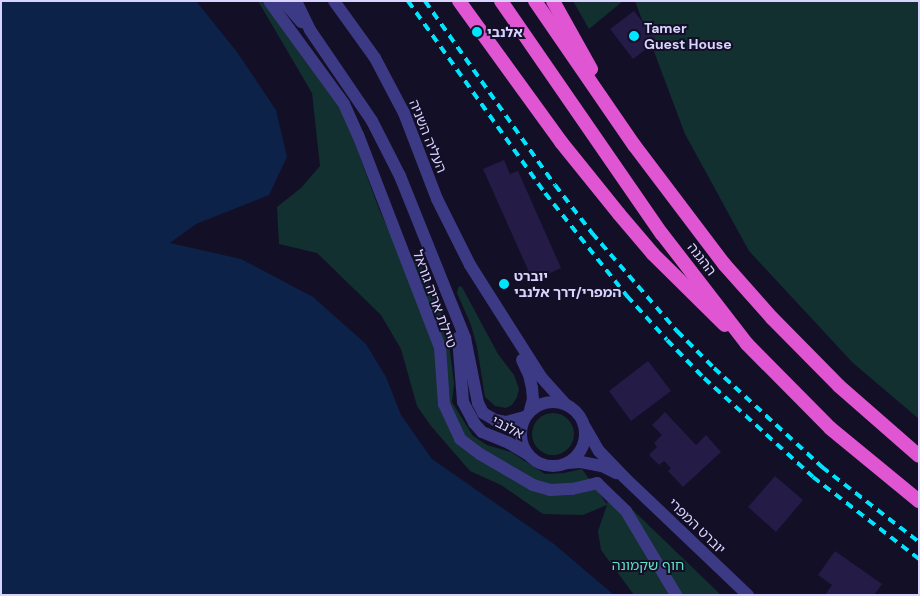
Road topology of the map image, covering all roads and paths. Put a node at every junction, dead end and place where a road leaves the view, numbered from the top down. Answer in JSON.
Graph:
{"nodes":[{"id":1,"x":269,"y":1,"type":"edge"},
{"id":2,"x":283,"y":1,"type":"edge"},
{"id":3,"x":296,"y":1,"type":"edge"},
{"id":4,"x":334,"y":1,"type":"edge"},
{"id":5,"x":501,"y":1,"type":"edge"},
{"id":6,"x":535,"y":1,"type":"edge"},
{"id":7,"x":553,"y":1,"type":"edge"},
{"id":8,"x":460,"y":3,"type":"edge"},
{"id":9,"x":310,"y":30,"type":"junction"},
{"id":10,"x":634,"y":145,"type":"junction"},
{"id":11,"x":483,"y":288,"type":"junction"},
{"id":12,"x":452,"y":309,"type":"junction"},
{"id":13,"x":747,"y":344,"type":"junction"},
{"id":14,"x":566,"y":404,"type":"junction"},
{"id":15,"x":528,"y":414,"type":"junction"},
{"id":16,"x":585,"y":427,"type":"junction"},
{"id":17,"x":528,"y":454,"type":"junction"},
{"id":18,"x":919,"y":456,"type":"edge"},
{"id":19,"x":567,"y":463,"type":"junction"},
{"id":20,"x":625,"y":478,"type":"junction"},
{"id":21,"x":919,"y":501,"type":"edge"},
{"id":22,"x":676,"y":595,"type":"edge"},
{"id":23,"x":748,"y":595,"type":"edge"}],
"edges":[{"from":1,"to":22,"type":"street","name":"טיילת אריה גוראל"},
{"from":2,"to":9,"type":"street","name":"אלנבי"},
{"from":3,"to":9,"type":"street","name":"אלנבי"},
{"from":4,"to":11,"type":"street","name":"העליה השניה"},
{"from":5,"to":13,"type":"highway","name":"ההגנה"},
{"from":6,"to":10,"type":"highway","name":"ההגנה"},
{"from":7,"to":10,"type":"highway"},
{"from":8,"to":13,"type":"highway"},
{"from":9,"to":12,"type":"street","name":"אלנבי"},
{"from":10,"to":18,"type":"highway","name":"ההגנה"},
{"from":11,"to":14,"type":"street","name":"העליה השניה"},
{"from":11,"to":15,"type":"street","name":"העליה השניה"},
{"from":12,"to":15,"type":"street","name":"אלנבי"},
{"from":12,"to":17,"type":"street","name":"אלנבי"},
{"from":13,"to":21,"type":"highway","name":"ההגנה"},
{"from":14,"to":15,"type":"street"},
{"from":14,"to":16,"type":"street"},
{"from":15,"to":17,"type":"street"},
{"from":16,"to":19,"type":"street"},
{"from":16,"to":20,"type":"street","name":"יוברט המפרי"},
{"from":17,"to":19,"type":"street"},
{"from":19,"to":20,"type":"street","name":"יוברט המפרי"},
{"from":20,"to":23,"type":"street","name":"יוברט המפרי"}]}
